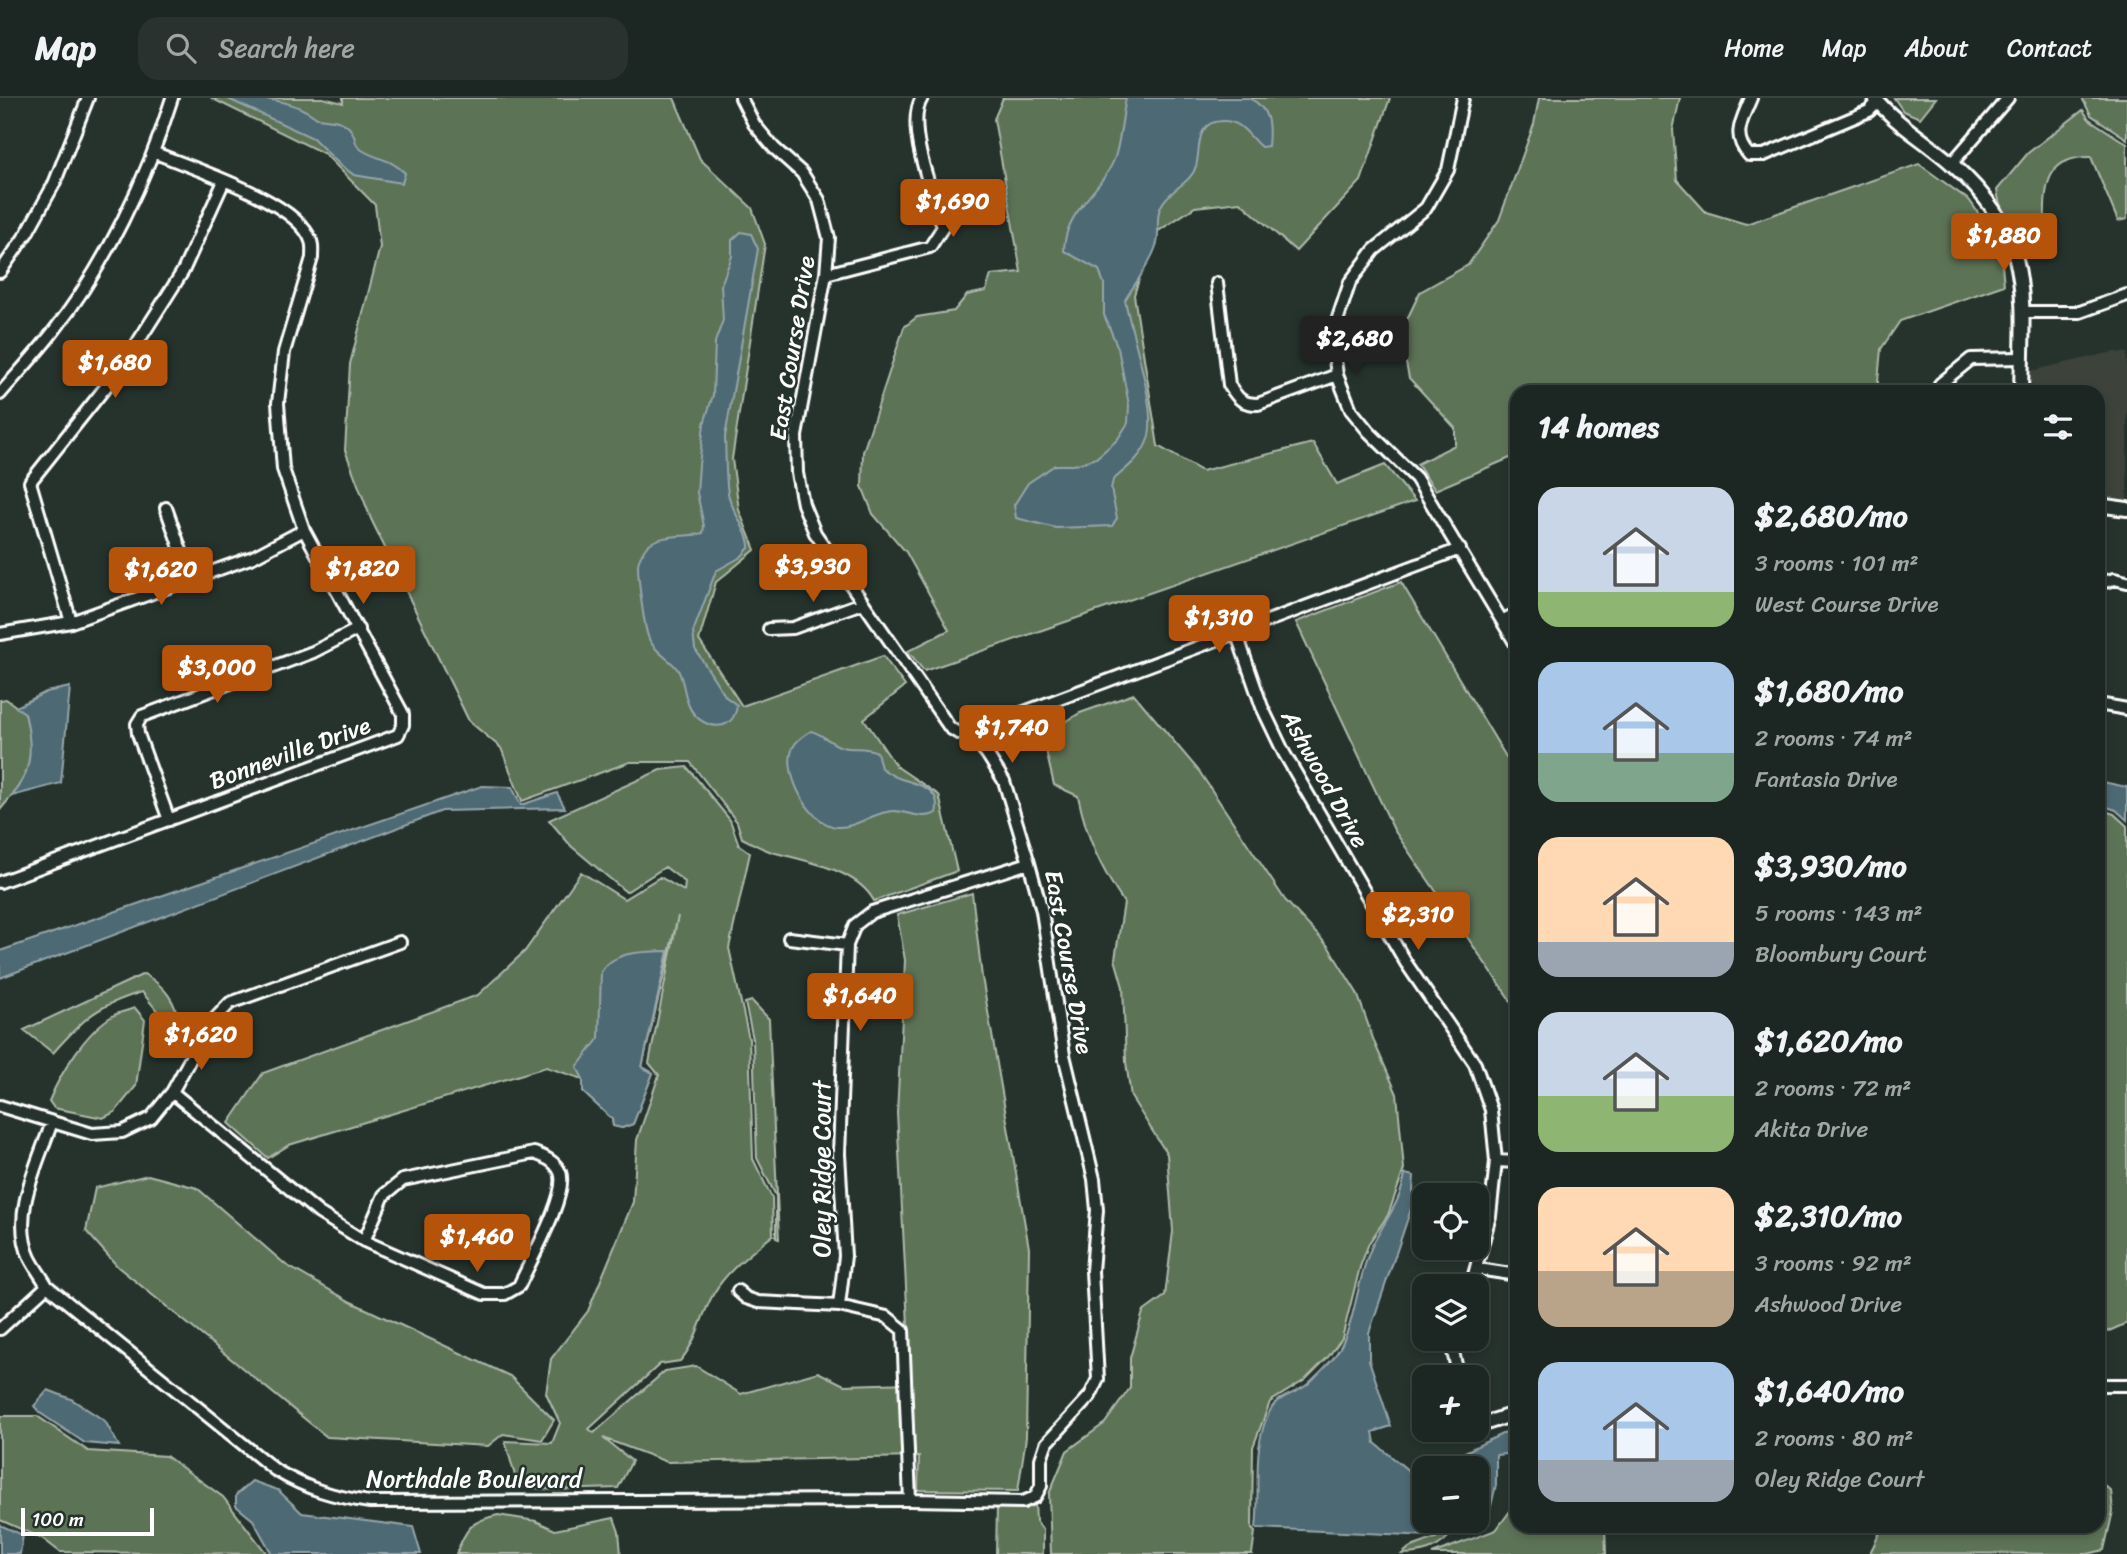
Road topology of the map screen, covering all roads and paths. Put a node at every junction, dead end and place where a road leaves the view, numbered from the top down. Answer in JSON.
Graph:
{"nodes":[{"id":1,"x":88,"y":98,"type":"edge"},
{"id":2,"x":741,"y":98,"type":"edge"},
{"id":3,"x":922,"y":98,"type":"edge"},
{"id":4,"x":1463,"y":98,"type":"edge"},
{"id":5,"x":1751,"y":98,"type":"edge"},
{"id":6,"x":2008,"y":98,"type":"edge"},
{"id":7,"x":170,"y":99,"type":"edge"},
{"id":8,"x":1877,"y":100,"type":"edge"},
{"id":9,"x":153,"y":152,"type":"junction"},
{"id":10,"x":1951,"y":163,"type":"junction"},
{"id":11,"x":224,"y":181,"type":"junction"},
{"id":12,"x":0,"y":272,"type":"edge"},
{"id":13,"x":826,"y":274,"type":"junction"},
{"id":14,"x":1217,"y":283,"type":"dead end"},
{"id":15,"x":2127,"y":295,"type":"edge"},
{"id":16,"x":2022,"y":312,"type":"junction"},
{"id":17,"x":2022,"y":358,"type":"junction"},
{"id":18,"x":1337,"y":375,"type":"junction"},
{"id":19,"x":1940,"y":385,"type":"edge"},
{"id":20,"x":2021,"y":385,"type":"edge"},
{"id":21,"x":0,"y":394,"type":"edge"},
{"id":22,"x":2105,"y":506,"type":"edge"},
{"id":23,"x":166,"y":508,"type":"dead end"},
{"id":24,"x":2127,"y":509,"type":"edge"},
{"id":25,"x":304,"y":530,"type":"junction"},
{"id":26,"x":1460,"y":549,"type":"junction"},
{"id":27,"x":191,"y":579,"type":"junction"},
{"id":28,"x":2105,"y":582,"type":"edge"},
{"id":29,"x":2127,"y":582,"type":"edge"},
{"id":30,"x":862,"y":603,"type":"junction"},
{"id":31,"x":1510,"y":617,"type":"edge"},
{"id":32,"x":1502,"y":621,"type":"junction"},
{"id":33,"x":71,"y":622,"type":"junction"},
{"id":34,"x":358,"y":629,"type":"junction"},
{"id":35,"x":769,"y":629,"type":"dead end"},
{"id":36,"x":1236,"y":632,"type":"junction"},
{"id":37,"x":0,"y":634,"type":"edge"},
{"id":38,"x":1510,"y":634,"type":"edge"},
{"id":39,"x":2105,"y":705,"type":"edge"},
{"id":40,"x":2127,"y":709,"type":"edge"},
{"id":41,"x":968,"y":733,"type":"junction"},
{"id":42,"x":169,"y":820,"type":"junction"},
{"id":43,"x":1029,"y":863,"type":"junction"},
{"id":44,"x":0,"y":882,"type":"edge"},
{"id":45,"x":789,"y":938,"type":"dead end"},
{"id":46,"x":400,"y":942,"type":"dead end"},
{"id":47,"x":847,"y":945,"type":"junction"},
{"id":48,"x":172,"y":1092,"type":"junction"},
{"id":49,"x":0,"y":1106,"type":"edge"},
{"id":50,"x":52,"y":1122,"type":"junction"},
{"id":51,"x":1496,"y":1161,"type":"junction"},
{"id":52,"x":1510,"y":1162,"type":"edge"},
{"id":53,"x":364,"y":1241,"type":"junction"},
{"id":54,"x":1478,"y":1269,"type":"junction"},
{"id":55,"x":1476,"y":1274,"type":"edge"},
{"id":56,"x":1510,"y":1274,"type":"edge"},
{"id":57,"x":47,"y":1286,"type":"junction"},
{"id":58,"x":738,"y":1291,"type":"dead end"},
{"id":59,"x":839,"y":1306,"type":"junction"},
{"id":60,"x":0,"y":1329,"type":"edge"},
{"id":61,"x":2105,"y":1385,"type":"edge"},
{"id":62,"x":2127,"y":1385,"type":"edge"},
{"id":63,"x":1510,"y":1415,"type":"edge"},
{"id":64,"x":1489,"y":1422,"type":"edge"},
{"id":65,"x":1035,"y":1496,"type":"joint"},
{"id":66,"x":910,"y":1500,"type":"junction"}],
"edges":[{"from":1,"to":12,"type":"street"},
{"from":2,"to":13,"type":"street","name":"East Course Drive"},
{"from":3,"to":13,"type":"street"},
{"from":4,"to":18,"type":"street"},
{"from":5,"to":8,"type":"street"},
{"from":6,"to":10,"type":"street"},
{"from":7,"to":9,"type":"street"},
{"from":8,"to":10,"type":"street"},
{"from":9,"to":11,"type":"street","name":"Bonneville Drive"},
{"from":9,"to":21,"type":"street"},
{"from":10,"to":16,"type":"street"},
{"from":11,"to":25,"type":"street","name":"Bonneville Drive"},
{"from":11,"to":33,"type":"street"},
{"from":13,"to":30,"type":"street","name":"East Course Drive"},
{"from":14,"to":18,"type":"street"},
{"from":15,"to":16,"type":"street"},
{"from":16,"to":17,"type":"street"},
{"from":17,"to":19,"type":"street"},
{"from":17,"to":20,"type":"street"},
{"from":18,"to":26,"type":"street"},
{"from":22,"to":24,"type":"street"},
{"from":23,"to":27,"type":"street"},
{"from":25,"to":27,"type":"street"},
{"from":25,"to":34,"type":"street","name":"Bonneville Drive"},
{"from":26,"to":32,"type":"street"},
{"from":26,"to":36,"type":"street"},
{"from":27,"to":33,"type":"street"},
{"from":28,"to":29,"type":"street"},
{"from":30,"to":35,"type":"street"},
{"from":30,"to":41,"type":"street","name":"East Course Drive"},
{"from":31,"to":32,"type":"street"},
{"from":32,"to":38,"type":"street"},
{"from":33,"to":37,"type":"street"},
{"from":34,"to":42,"type":"street"},
{"from":34,"to":42,"type":"street","name":"Bonneville Drive"},
{"from":36,"to":41,"type":"street"},
{"from":36,"to":51,"type":"street","name":"Ashwood Drive"},
{"from":39,"to":40,"type":"street"},
{"from":41,"to":43,"type":"street","name":"East Course Drive"},
{"from":42,"to":44,"type":"street","name":"Bonneville Drive"},
{"from":43,"to":47,"type":"street"},
{"from":43,"to":65,"type":"street","name":"East Course Drive"},
{"from":45,"to":47,"type":"street"},
{"from":46,"to":48,"type":"street"},
{"from":47,"to":59,"type":"street","name":"Oley Ridge Court"},
{"from":48,"to":50,"type":"street"},
{"from":48,"to":53,"type":"street"},
{"from":49,"to":50,"type":"street"},
{"from":50,"to":57,"type":"street","name":"Northdale Boulevard"},
{"from":51,"to":52,"type":"street"},
{"from":51,"to":54,"type":"street","name":"Ashwood Drive"},
{"from":53,"to":53,"type":"street"},
{"from":54,"to":55,"type":"street","name":"Ashwood Drive"},
{"from":54,"to":56,"type":"street"},
{"from":57,"to":60,"type":"street"},
{"from":57,"to":66,"type":"street","name":"Northdale Boulevard"},
{"from":58,"to":59,"type":"street"},
{"from":59,"to":66,"type":"street"},
{"from":61,"to":62,"type":"street"},
{"from":63,"to":64,"type":"street"},
{"from":65,"to":66,"type":"street","name":"Northdale Boulevard"}]}
